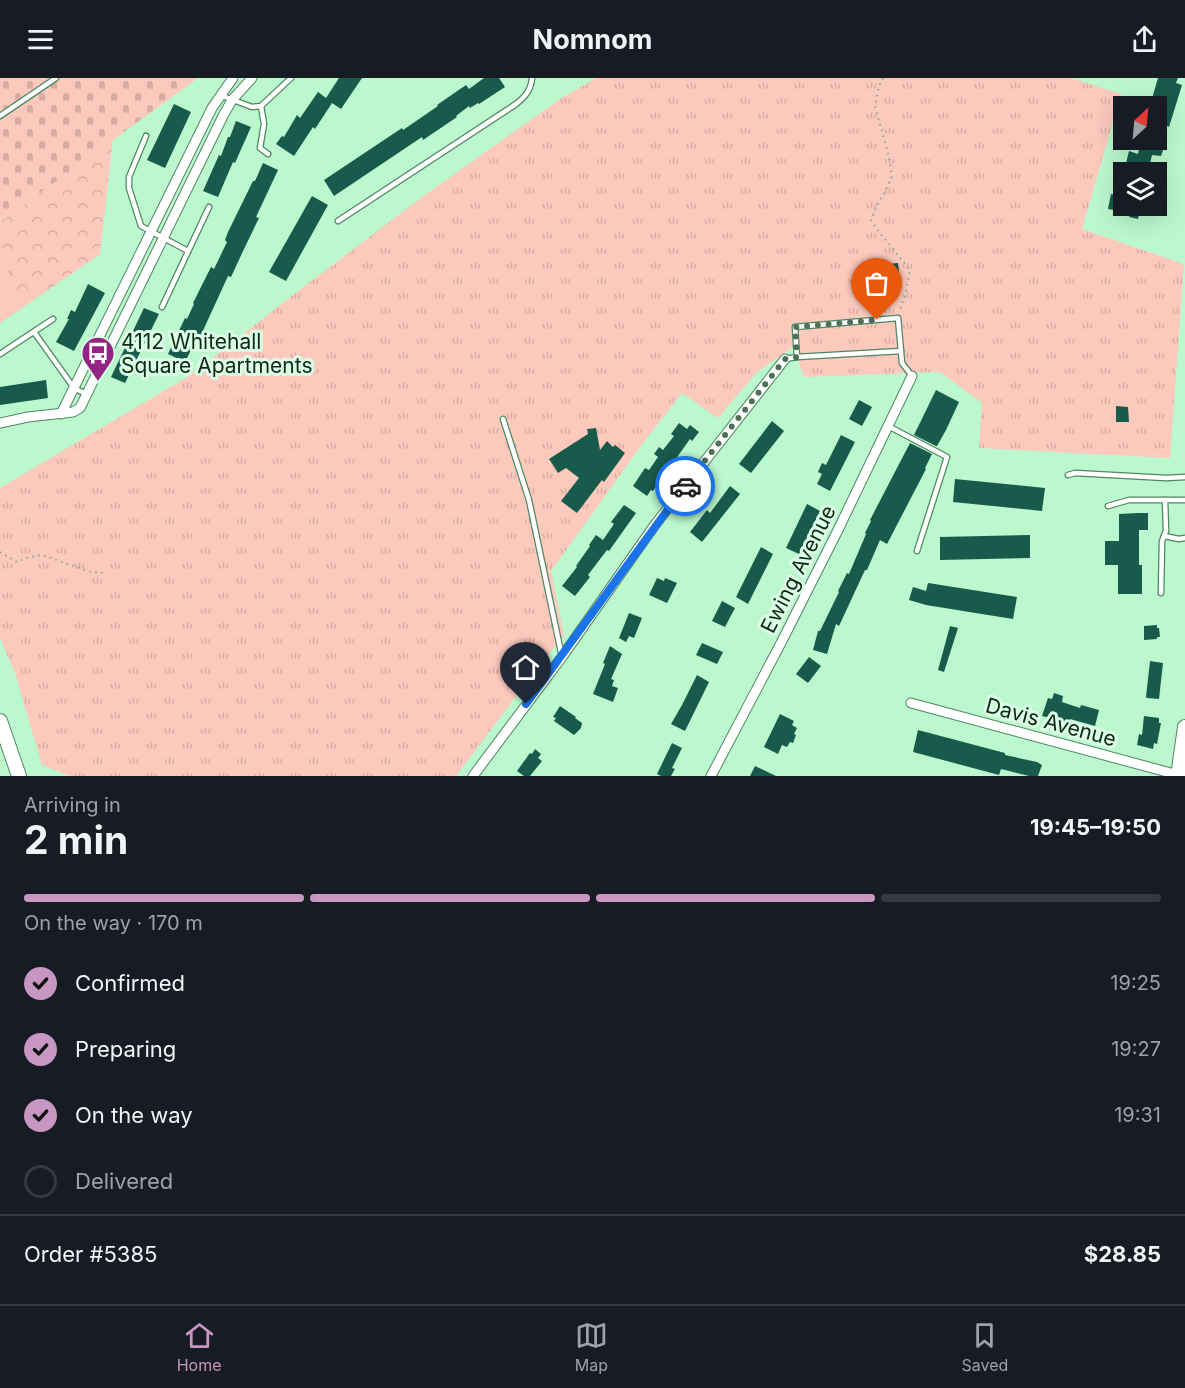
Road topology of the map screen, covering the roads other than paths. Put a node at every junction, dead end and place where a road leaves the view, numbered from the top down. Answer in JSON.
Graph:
{"nodes":[{"id":1,"x":56,"y":78,"type":"edge"},
{"id":2,"x":233,"y":78,"type":"edge"},
{"id":3,"x":252,"y":78,"type":"edge"},
{"id":4,"x":291,"y":78,"type":"edge"},
{"id":5,"x":532,"y":78,"type":"edge"},
{"id":6,"x":220,"y":95,"type":"junction"},
{"id":7,"x":232,"y":100,"type":"junction"},
{"id":8,"x":261,"y":106,"type":"junction"},
{"id":9,"x":0,"y":116,"type":"edge"},
{"id":10,"x":146,"y":136,"type":"dead end"},
{"id":11,"x":268,"y":154,"type":"dead end"},
{"id":12,"x":209,"y":207,"type":"dead end"},
{"id":13,"x":338,"y":221,"type":"dead end"},
{"id":14,"x":152,"y":232,"type":"junction"},
{"id":15,"x":163,"y":238,"type":"junction"},
{"id":16,"x":188,"y":251,"type":"junction"},
{"id":17,"x":162,"y":307,"type":"dead end"},
{"id":18,"x":53,"y":319,"type":"dead end"},
{"id":19,"x":34,"y":332,"type":"junction"},
{"id":20,"x":901,"y":351,"type":"junction"},
{"id":21,"x":0,"y":354,"type":"edge"},
{"id":22,"x":797,"y":357,"type":"junction"},
{"id":23,"x":785,"y":359,"type":"joint"},
{"id":24,"x":912,"y":376,"type":"joint"},
{"id":25,"x":74,"y":388,"type":"junction"},
{"id":26,"x":86,"y":394,"type":"junction"},
{"id":27,"x":61,"y":414,"type":"junction"},
{"id":28,"x":504,"y":419,"type":"dead end"},
{"id":29,"x":0,"y":423,"type":"edge"},
{"id":30,"x":888,"y":426,"type":"junction"},
{"id":31,"x":1068,"y":474,"type":"dead end"},
{"id":32,"x":1185,"y":477,"type":"edge"},
{"id":33,"x":1165,"y":500,"type":"junction"},
{"id":34,"x":1185,"y":500,"type":"edge"},
{"id":35,"x":1108,"y":506,"type":"dead end"},
{"id":36,"x":1164,"y":536,"type":"junction"},
{"id":37,"x":1185,"y":538,"type":"edge"},
{"id":38,"x":917,"y":551,"type":"dead end"},
{"id":39,"x":1161,"y":593,"type":"dead end"},
{"id":40,"x":562,"y":657,"type":"junction"},
{"id":41,"x":911,"y":703,"type":"dead end"},
{"id":42,"x":1,"y":726,"type":"edge"},
{"id":43,"x":1185,"y":727,"type":"edge"},
{"id":44,"x":18,"y":776,"type":"edge"},
{"id":45,"x":473,"y":776,"type":"edge"},
{"id":46,"x":711,"y":776,"type":"edge"},
{"id":47,"x":1179,"y":776,"type":"edge"}],
"edges":[{"from":1,"to":9,"type":"lane"},
{"from":2,"to":6,"type":"street"},
{"from":3,"to":7,"type":"street"},
{"from":4,"to":8,"type":"lane"},
{"from":5,"to":13,"type":"lane"},
{"from":6,"to":7,"type":"lane"},
{"from":6,"to":14,"type":"street"},
{"from":7,"to":8,"type":"lane"},
{"from":7,"to":15,"type":"street"},
{"from":8,"to":11,"type":"lane"},
{"from":10,"to":14,"type":"lane"},
{"from":12,"to":16,"type":"lane"},
{"from":14,"to":15,"type":"lane"},
{"from":14,"to":25,"type":"street"},
{"from":15,"to":16,"type":"lane"},
{"from":15,"to":26,"type":"street"},
{"from":16,"to":17,"type":"lane"},
{"from":18,"to":19,"type":"lane"},
{"from":19,"to":21,"type":"lane"},
{"from":19,"to":25,"type":"lane"},
{"from":20,"to":22,"type":"lane"},
{"from":20,"to":22,"type":"lane"},
{"from":20,"to":24,"type":"lane"},
{"from":22,"to":23,"type":"lane"},
{"from":23,"to":40,"type":"street"},
{"from":24,"to":30,"type":"street","name":"Ewing Avenue"},
{"from":25,"to":26,"type":"lane"},
{"from":25,"to":27,"type":"street"},
{"from":26,"to":27,"type":"street"},
{"from":27,"to":29,"type":"street"},
{"from":28,"to":40,"type":"lane"},
{"from":30,"to":38,"type":"lane"},
{"from":30,"to":46,"type":"street","name":"Ewing Avenue"},
{"from":31,"to":32,"type":"lane"},
{"from":33,"to":34,"type":"lane"},
{"from":33,"to":35,"type":"lane"},
{"from":33,"to":36,"type":"lane"},
{"from":36,"to":37,"type":"lane"},
{"from":36,"to":39,"type":"lane"},
{"from":40,"to":45,"type":"street"},
{"from":41,"to":47,"type":"street","name":"Davis Avenue"},
{"from":42,"to":44,"type":"main road"},
{"from":43,"to":47,"type":"main road"}]}
